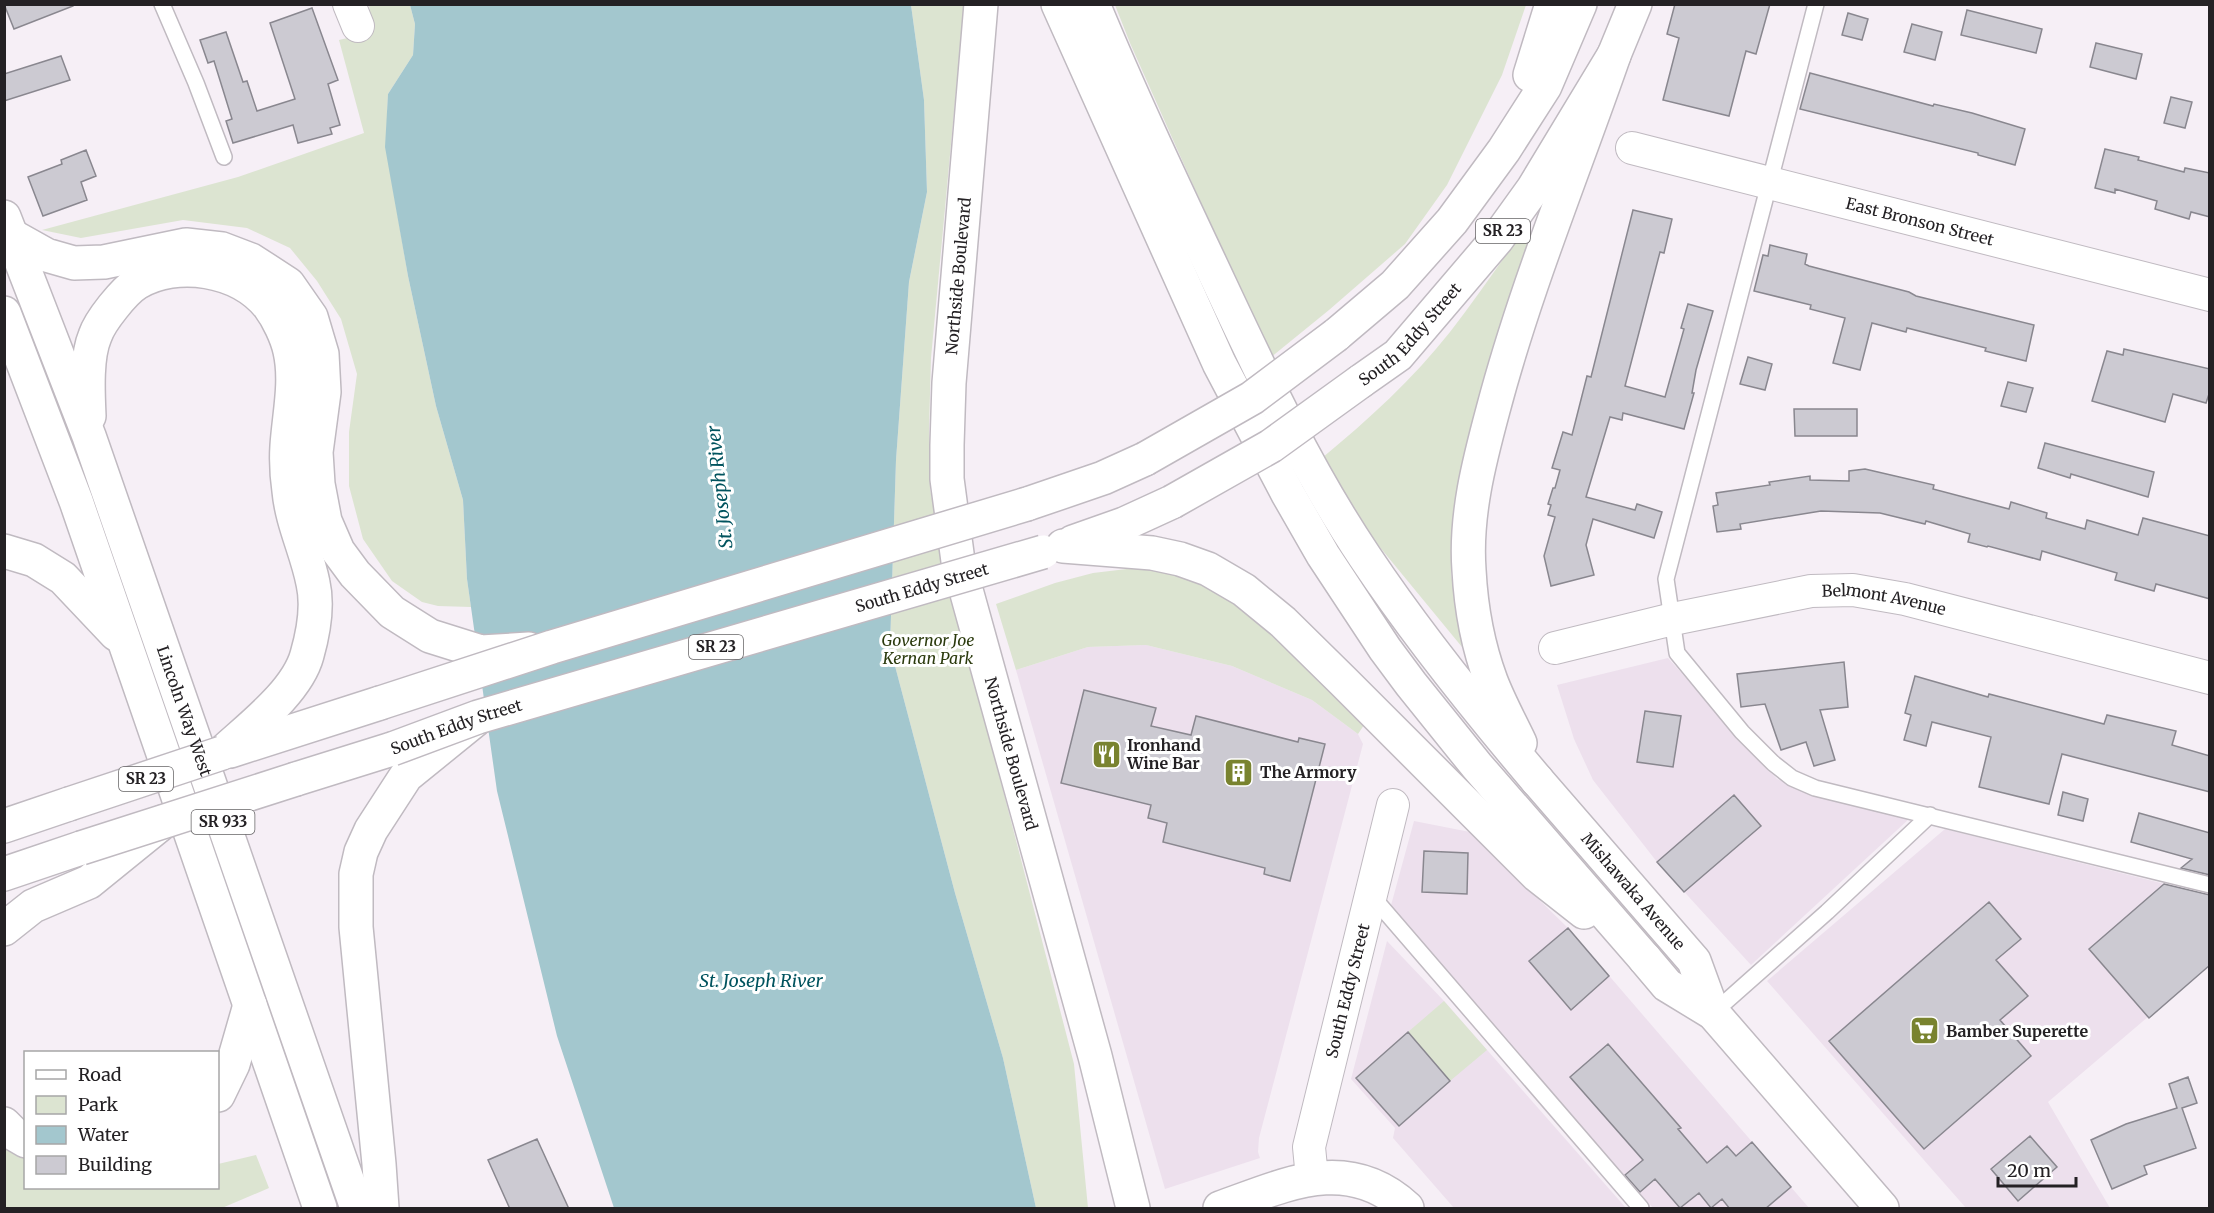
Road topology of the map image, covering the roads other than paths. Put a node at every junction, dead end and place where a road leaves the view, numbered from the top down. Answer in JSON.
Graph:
{"nodes":[{"id":1,"x":162,"y":4,"type":"edge"},
{"id":2,"x":981,"y":4,"type":"edge"},
{"id":3,"x":1058,"y":4,"type":"edge"},
{"id":4,"x":1093,"y":4,"type":"edge"},
{"id":5,"x":1552,"y":4,"type":"edge"},
{"id":6,"x":1580,"y":4,"type":"edge"},
{"id":7,"x":1635,"y":4,"type":"edge"},
{"id":8,"x":1816,"y":4,"type":"edge"},
{"id":9,"x":1614,"y":55,"type":"junction"},
{"id":10,"x":1632,"y":147,"type":"dead end"},
{"id":11,"x":1504,"y":150,"type":"junction"},
{"id":12,"x":224,"y":156,"type":"dead end"},
{"id":13,"x":1770,"y":183,"type":"junction"},
{"id":14,"x":8,"y":227,"type":"edge"},
{"id":15,"x":2210,"y":295,"type":"edge"},
{"id":16,"x":4,"y":313,"type":"edge"},
{"id":17,"x":89,"y":436,"type":"junction"},
{"id":18,"x":1053,"y":549,"type":"junction"},
{"id":19,"x":4,"y":551,"type":"edge"},
{"id":20,"x":1673,"y":619,"type":"junction"},
{"id":21,"x":126,"y":645,"type":"junction"},
{"id":22,"x":552,"y":647,"type":"junction"},
{"id":23,"x":1555,"y":648,"type":"dead end"},
{"id":24,"x":2210,"y":678,"type":"edge"},
{"id":25,"x":276,"y":721,"type":"junction"},
{"id":26,"x":399,"y":763,"type":"junction"},
{"id":27,"x":1537,"y":780,"type":"junction"},
{"id":28,"x":1393,"y":804,"type":"dead end"},
{"id":29,"x":57,"y":808,"type":"junction"},
{"id":30,"x":4,"y":813,"type":"edge"},
{"id":31,"x":1930,"y":815,"type":"junction"},
{"id":32,"x":167,"y":819,"type":"junction"},
{"id":33,"x":4,"y":826,"type":"edge"},
{"id":34,"x":4,"y":874,"type":"edge"},
{"id":35,"x":2210,"y":885,"type":"edge"},
{"id":36,"x":1371,"y":895,"type":"junction"},
{"id":37,"x":4,"y":929,"type":"edge"},
{"id":38,"x":1645,"y":959,"type":"junction"},
{"id":39,"x":250,"y":1005,"type":"junction"},
{"id":40,"x":1713,"y":1013,"type":"junction"},
{"id":41,"x":219,"y":1093,"type":"edge"},
{"id":42,"x":4,"y":1124,"type":"edge"},
{"id":43,"x":24,"y":1141,"type":"edge"},
{"id":44,"x":1312,"y":1178,"type":"junction"},
{"id":45,"x":320,"y":1209,"type":"edge"},
{"id":46,"x":357,"y":1209,"type":"edge"},
{"id":47,"x":381,"y":1209,"type":"edge"},
{"id":48,"x":1132,"y":1209,"type":"edge"},
{"id":49,"x":1220,"y":1209,"type":"edge"},
{"id":50,"x":1407,"y":1209,"type":"edge"},
{"id":51,"x":1641,"y":1209,"type":"edge"},
{"id":52,"x":1882,"y":1209,"type":"edge"}],
"edges":[{"from":1,"to":12,"type":"lane"},
{"from":2,"to":48,"type":"main road","name":"Northside Boulevard"},
{"from":3,"to":38,"type":"main road"},
{"from":4,"to":27,"type":"main road"},
{"from":5,"to":11,"type":"main road"},
{"from":6,"to":11,"type":"main road","number":"SR 23"},
{"from":7,"to":9,"type":"main road","name":"South Eddy Street","number":"SR 23"},
{"from":8,"to":13,"type":"lane"},
{"from":9,"to":18,"type":"main road","name":"South Eddy Street","number":"SR 23","bridge":true},
{"from":9,"to":27,"type":"main road"},
{"from":10,"to":13,"type":"street","name":"East Bronson Street"},
{"from":11,"to":22,"type":"main road","number":"SR 23","bridge":true},
{"from":13,"to":15,"type":"street","name":"East Bronson Street"},
{"from":13,"to":20,"type":"lane"},
{"from":14,"to":17,"type":"main road","name":"Lincoln Way West"},
{"from":14,"to":22,"type":"main road","bridge":true},
{"from":16,"to":21,"type":"main road","name":"Lincoln Way West"},
{"from":17,"to":25,"type":"main road","number":"SR 933"},
{"from":17,"to":46,"type":"main road","name":"Lincoln Way West","number":"SR 933"},
{"from":18,"to":26,"type":"main road","name":"South Eddy Street","number":"SR 23","bridge":true},
{"from":18,"to":38,"type":"main road"},
{"from":19,"to":21,"type":"main road"},
{"from":20,"to":23,"type":"street","name":"Belmont Avenue"},
{"from":20,"to":24,"type":"street","name":"Belmont Avenue"},
{"from":20,"to":31,"type":"lane"},
{"from":21,"to":39,"type":"main road","name":"Lincoln Way West"},
{"from":22,"to":25,"type":"main road","number":"SR 23","bridge":true},
{"from":25,"to":29,"type":"main road","number":"SR 23","bridge":true},
{"from":26,"to":32,"type":"main road","name":"South Eddy Street","number":"SR 23","bridge":true},
{"from":26,"to":47,"type":"main road"},
{"from":27,"to":40,"type":"main road","name":"Mishawaka Avenue"},
{"from":28,"to":36,"type":"street","name":"South Eddy Street"},
{"from":29,"to":30,"type":"main road"},
{"from":29,"to":33,"type":"main road","number":"SR 23"},
{"from":31,"to":35,"type":"lane"},
{"from":31,"to":40,"type":"lane"},
{"from":32,"to":34,"type":"main road","name":"South Eddy Street","number":"SR 23","bridge":true},
{"from":32,"to":37,"type":"main road","bridge":true},
{"from":36,"to":44,"type":"street","name":"South Eddy Street"},
{"from":36,"to":51,"type":"lane"},
{"from":38,"to":40,"type":"main road","name":"Mishawaka Avenue"},
{"from":39,"to":41,"type":"main road"},
{"from":39,"to":45,"type":"main road","name":"Lincoln Way West"},
{"from":40,"to":52,"type":"main road","name":"Mishawaka Avenue"},
{"from":42,"to":43,"type":"main road"},
{"from":44,"to":49,"type":"main road"},
{"from":44,"to":50,"type":"main road"}]}
